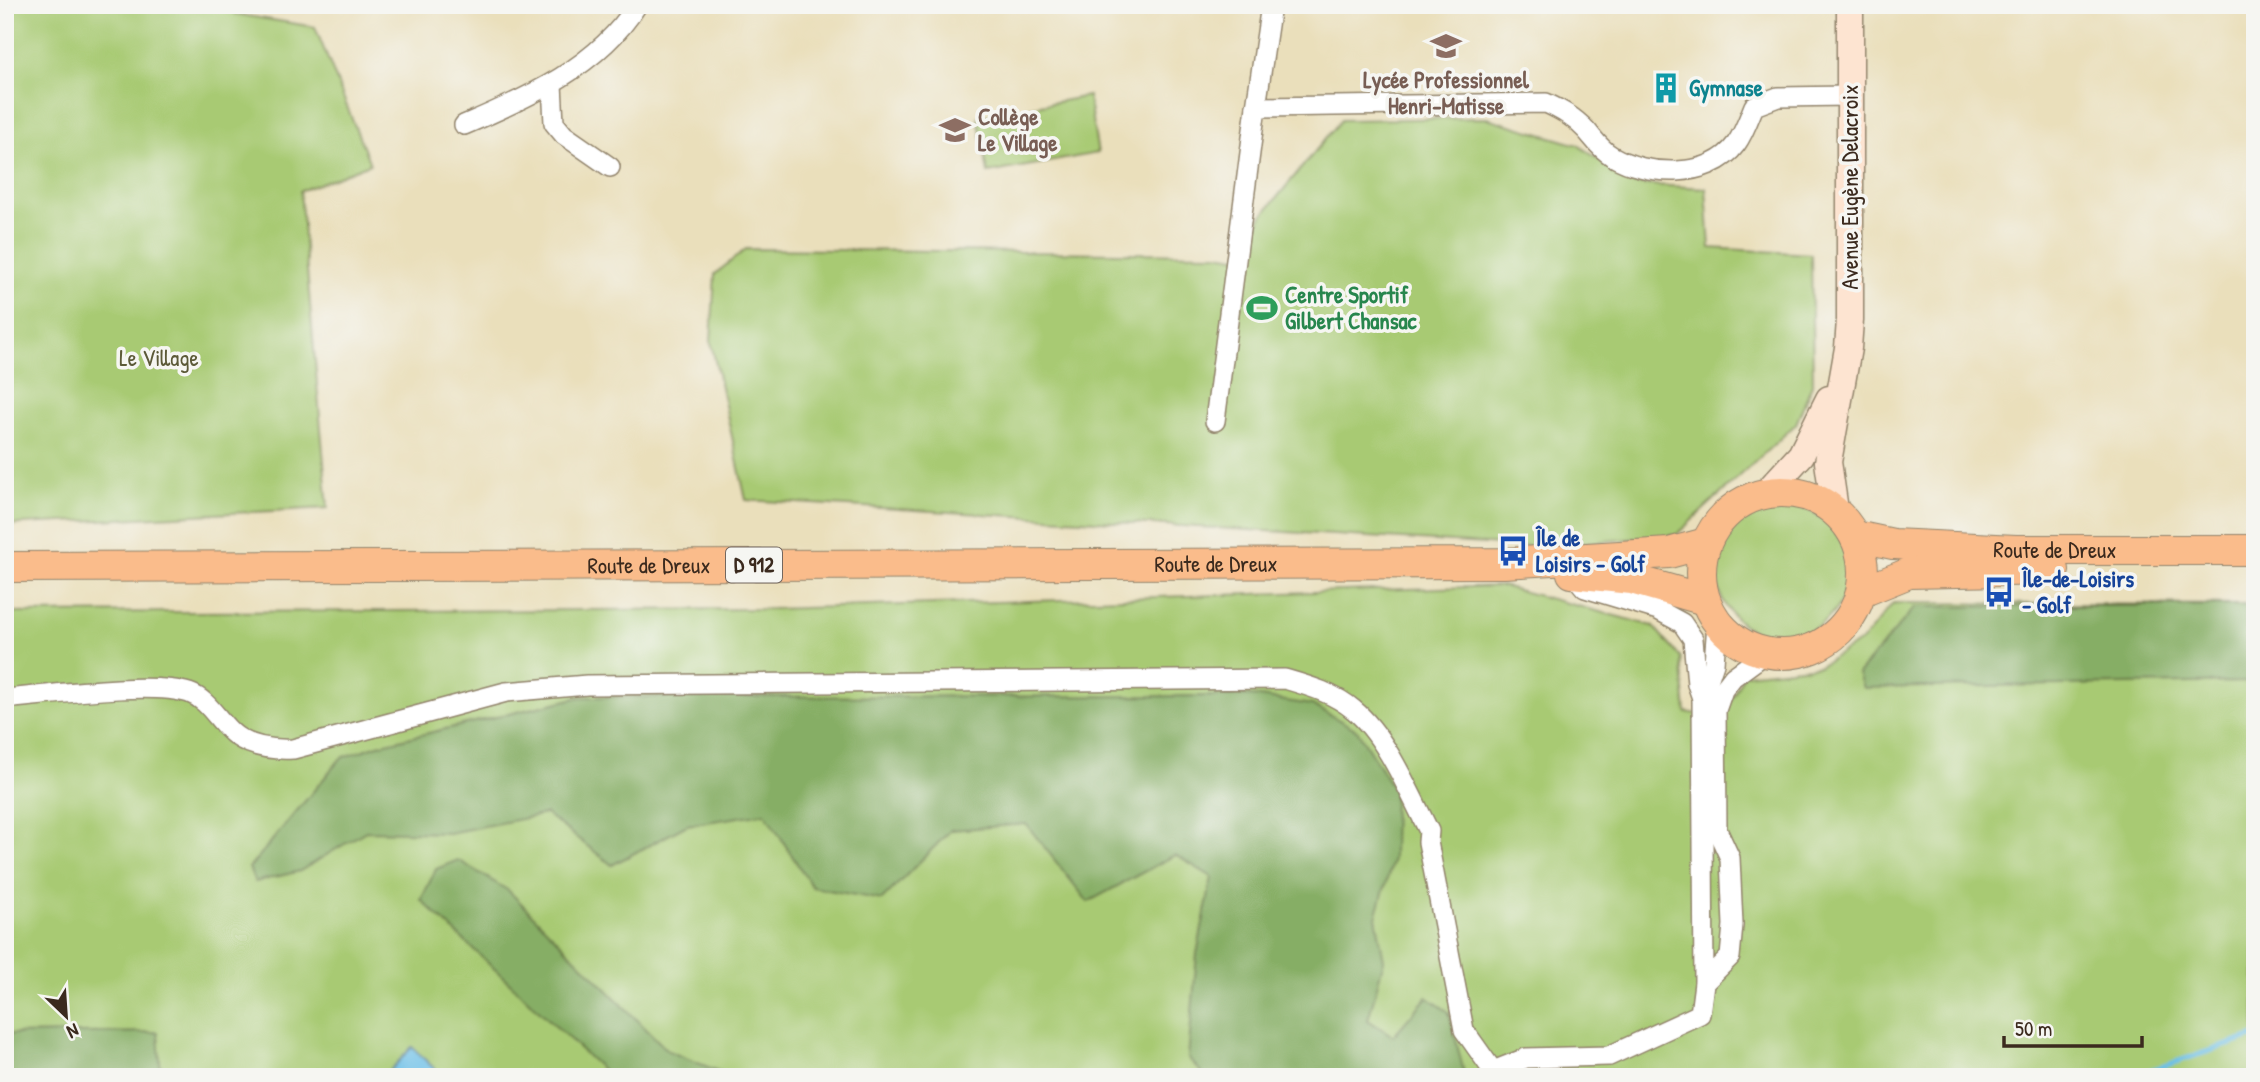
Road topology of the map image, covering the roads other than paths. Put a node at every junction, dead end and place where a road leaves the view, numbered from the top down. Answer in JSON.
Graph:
{"nodes":[{"id":1,"x":637,"y":5,"type":"edge"},
{"id":2,"x":1271,"y":5,"type":"edge"},
{"id":3,"x":1850,"y":5,"type":"edge"},
{"id":4,"x":552,"y":84,"type":"junction"},
{"id":5,"x":1850,"y":96,"type":"junction"},
{"id":6,"x":1255,"y":107,"type":"junction"},
{"id":7,"x":464,"y":125,"type":"dead end"},
{"id":8,"x":610,"y":167,"type":"dead end"},
{"id":9,"x":1843,"y":369,"type":"junction"},
{"id":10,"x":1215,"y":421,"type":"dead end"},
{"id":11,"x":1766,"y":493,"type":"junction"},
{"id":12,"x":1836,"y":510,"type":"junction"},
{"id":13,"x":1855,"y":536,"type":"junction"},
{"id":14,"x":1706,"y":544,"type":"junction"},
{"id":15,"x":2255,"y":550,"type":"edge"},
{"id":16,"x":1504,"y":563,"type":"junction"},
{"id":17,"x":5,"y":566,"type":"edge"},
{"id":18,"x":2255,"y":566,"type":"edge"},
{"id":19,"x":1572,"y":573,"type":"junction"},
{"id":20,"x":1862,"y":592,"type":"junction"},
{"id":21,"x":1711,"y":611,"type":"junction"},
{"id":22,"x":1766,"y":653,"type":"junction"},
{"id":23,"x":5,"y":699,"type":"edge"},
{"id":24,"x":1702,"y":699,"type":"junction"},
{"id":25,"x":1704,"y":983,"type":"junction"}],
"edges":[{"from":1,"to":4,"type":"street"},
{"from":2,"to":6,"type":"street"},
{"from":3,"to":5,"type":"main road","name":"Avenue Eugène Delacroix"},
{"from":4,"to":7,"type":"street"},
{"from":4,"to":8,"type":"street"},
{"from":5,"to":6,"type":"street"},
{"from":5,"to":9,"type":"main road","name":"Avenue Eugène Delacroix"},
{"from":6,"to":10,"type":"street"},
{"from":9,"to":11,"type":"main road","name":"Avenue Eugène Delacroix"},
{"from":9,"to":12,"type":"main road","name":"Avenue Eugène Delacroix"},
{"from":11,"to":12,"type":"main road"},
{"from":11,"to":14,"type":"main road"},
{"from":12,"to":13,"type":"main road"},
{"from":13,"to":15,"type":"main road","name":"Route de Dreux"},
{"from":13,"to":20,"type":"main road"},
{"from":14,"to":16,"type":"main road","name":"Route de Dreux","number":"D 912"},
{"from":14,"to":21,"type":"main road"},
{"from":16,"to":17,"type":"main road","name":"Route de Dreux","number":"D 912"},
{"from":16,"to":19,"type":"main road","name":"Route de Dreux","number":"D 912"},
{"from":18,"to":20,"type":"main road","name":"Route de Dreux"},
{"from":19,"to":21,"type":"main road","name":"Route de Dreux","number":"D 912"},
{"from":19,"to":24,"type":"street"},
{"from":20,"to":22,"type":"main road"},
{"from":21,"to":22,"type":"main road"},
{"from":21,"to":24,"type":"street"},
{"from":22,"to":25,"type":"street"},
{"from":23,"to":25,"type":"street"},
{"from":24,"to":25,"type":"street"}]}
